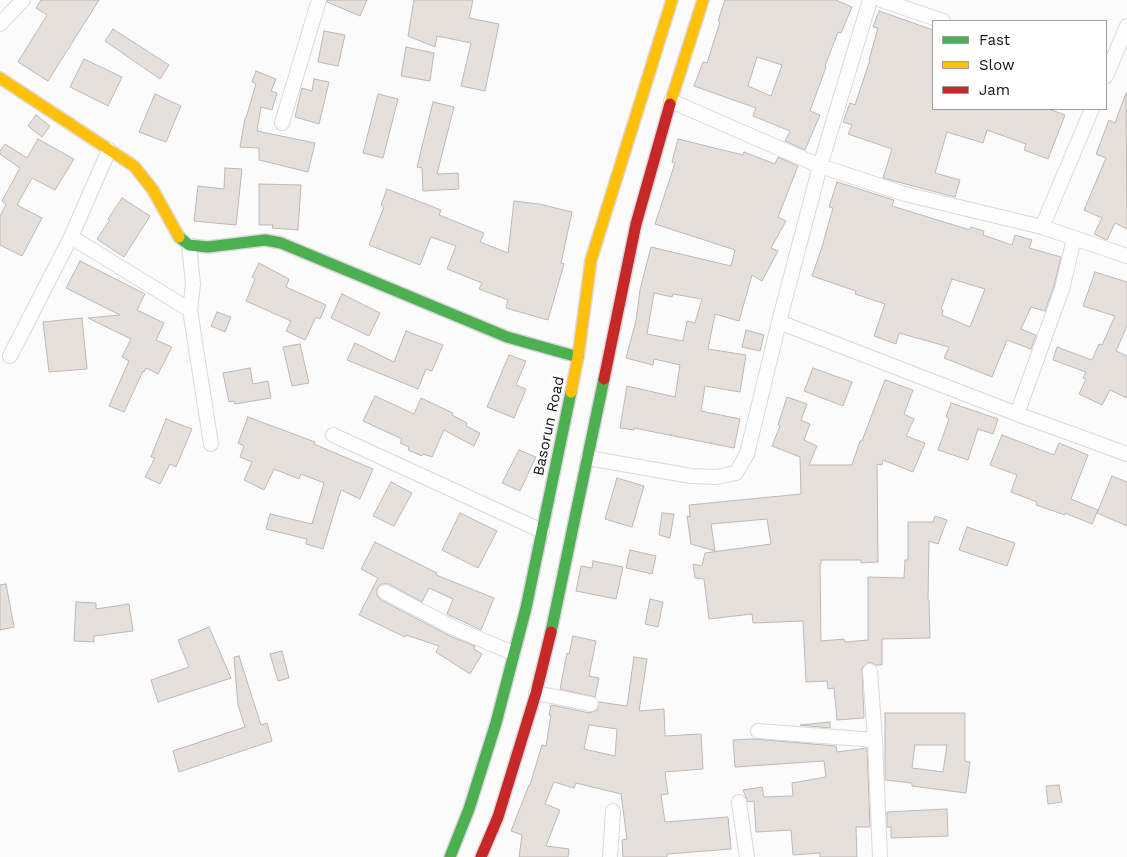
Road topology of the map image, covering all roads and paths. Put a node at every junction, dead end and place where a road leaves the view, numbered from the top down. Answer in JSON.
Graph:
{"nodes":[{"id":1,"x":23,"y":0,"type":"edge"},
{"id":2,"x":319,"y":0,"type":"edge"},
{"id":3,"x":672,"y":0,"type":"edge"},
{"id":4,"x":703,"y":0,"type":"edge"},
{"id":5,"x":870,"y":0,"type":"edge"},
{"id":6,"x":881,"y":0,"type":"edge"},
{"id":7,"x":940,"y":20,"type":"edge"},
{"id":8,"x":0,"y":24,"type":"edge"},
{"id":9,"x":1127,"y":26,"type":"edge"},
{"id":10,"x":1107,"y":74,"type":"edge"},
{"id":11,"x":0,"y":78,"type":"edge"},
{"id":12,"x":671,"y":102,"type":"junction"},
{"id":13,"x":1092,"y":110,"type":"edge"},
{"id":14,"x":282,"y":123,"type":"dead end"},
{"id":15,"x":109,"y":150,"type":"junction"},
{"id":16,"x":820,"y":166,"type":"junction"},
{"id":17,"x":1042,"y":227,"type":"junction"},
{"id":18,"x":71,"y":237,"type":"junction"},
{"id":19,"x":1074,"y":239,"type":"junction"},
{"id":20,"x":188,"y":245,"type":"junction"},
{"id":21,"x":1127,"y":256,"type":"edge"},
{"id":22,"x":190,"y":310,"type":"junction"},
{"id":23,"x":780,"y":322,"type":"junction"},
{"id":24,"x":10,"y":356,"type":"dead end"},
{"id":25,"x":578,"y":357,"type":"junction"},
{"id":26,"x":1017,"y":414,"type":"junction"},
{"id":27,"x":333,"y":435,"type":"dead end"},
{"id":28,"x":211,"y":444,"type":"dead end"},
{"id":29,"x":1127,"y":454,"type":"edge"},
{"id":30,"x":588,"y":458,"type":"junction"},
{"id":31,"x":542,"y":531,"type":"junction"},
{"id":32,"x":385,"y":592,"type":"dead end"},
{"id":33,"x":534,"y":609,"type":"junction"},
{"id":34,"x":556,"y":613,"type":"junction"},
{"id":35,"x":513,"y":653,"type":"junction"},
{"id":36,"x":870,"y":671,"type":"dead end"},
{"id":37,"x":536,"y":693,"type":"junction"},
{"id":38,"x":591,"y":704,"type":"dead end"},
{"id":39,"x":758,"y":731,"type":"dead end"},
{"id":40,"x":875,"y":740,"type":"junction"},
{"id":41,"x":740,"y":802,"type":"dead end"},
{"id":42,"x":612,"y":811,"type":"dead end"},
{"id":43,"x":450,"y":857,"type":"edge"},
{"id":44,"x":481,"y":857,"type":"edge"},
{"id":45,"x":610,"y":857,"type":"edge"},
{"id":46,"x":746,"y":857,"type":"edge"},
{"id":47,"x":880,"y":857,"type":"edge"}],
"edges":[{"from":1,"to":8,"type":"street"},
{"from":2,"to":14,"type":"street"},
{"from":3,"to":25,"type":"main road","name":"Basorun Road"},
{"from":4,"to":12,"type":"main road"},
{"from":5,"to":16,"type":"street"},
{"from":6,"to":7,"type":"street"},
{"from":9,"to":10,"type":"street"},
{"from":11,"to":15,"type":"main road"},
{"from":12,"to":16,"type":"street"},
{"from":12,"to":30,"type":"main road"},
{"from":13,"to":17,"type":"street"},
{"from":15,"to":18,"type":"street"},
{"from":15,"to":20,"type":"main road"},
{"from":16,"to":17,"type":"street"},
{"from":16,"to":23,"type":"street"},
{"from":17,"to":19,"type":"street"},
{"from":18,"to":22,"type":"street"},
{"from":18,"to":24,"type":"street"},
{"from":19,"to":21,"type":"street"},
{"from":19,"to":26,"type":"street"},
{"from":20,"to":22,"type":"street"},
{"from":20,"to":25,"type":"main road"},
{"from":22,"to":28,"type":"street"},
{"from":23,"to":26,"type":"street"},
{"from":23,"to":30,"type":"street"},
{"from":25,"to":31,"type":"main road","name":"Basorun Road"},
{"from":26,"to":29,"type":"street"},
{"from":27,"to":31,"type":"street"},
{"from":30,"to":34,"type":"main road"},
{"from":31,"to":33,"type":"main road","name":"Basorun Road"},
{"from":32,"to":35,"type":"street"},
{"from":33,"to":34,"type":"main road"},
{"from":33,"to":35,"type":"main road","name":"Basorun Road"},
{"from":34,"to":37,"type":"main road"},
{"from":35,"to":43,"type":"main road","name":"Basorun Road"},
{"from":36,"to":40,"type":"street"},
{"from":37,"to":38,"type":"street"},
{"from":37,"to":44,"type":"main road"},
{"from":39,"to":40,"type":"street"},
{"from":40,"to":47,"type":"street"},
{"from":41,"to":46,"type":"street"},
{"from":42,"to":45,"type":"street"}]}
